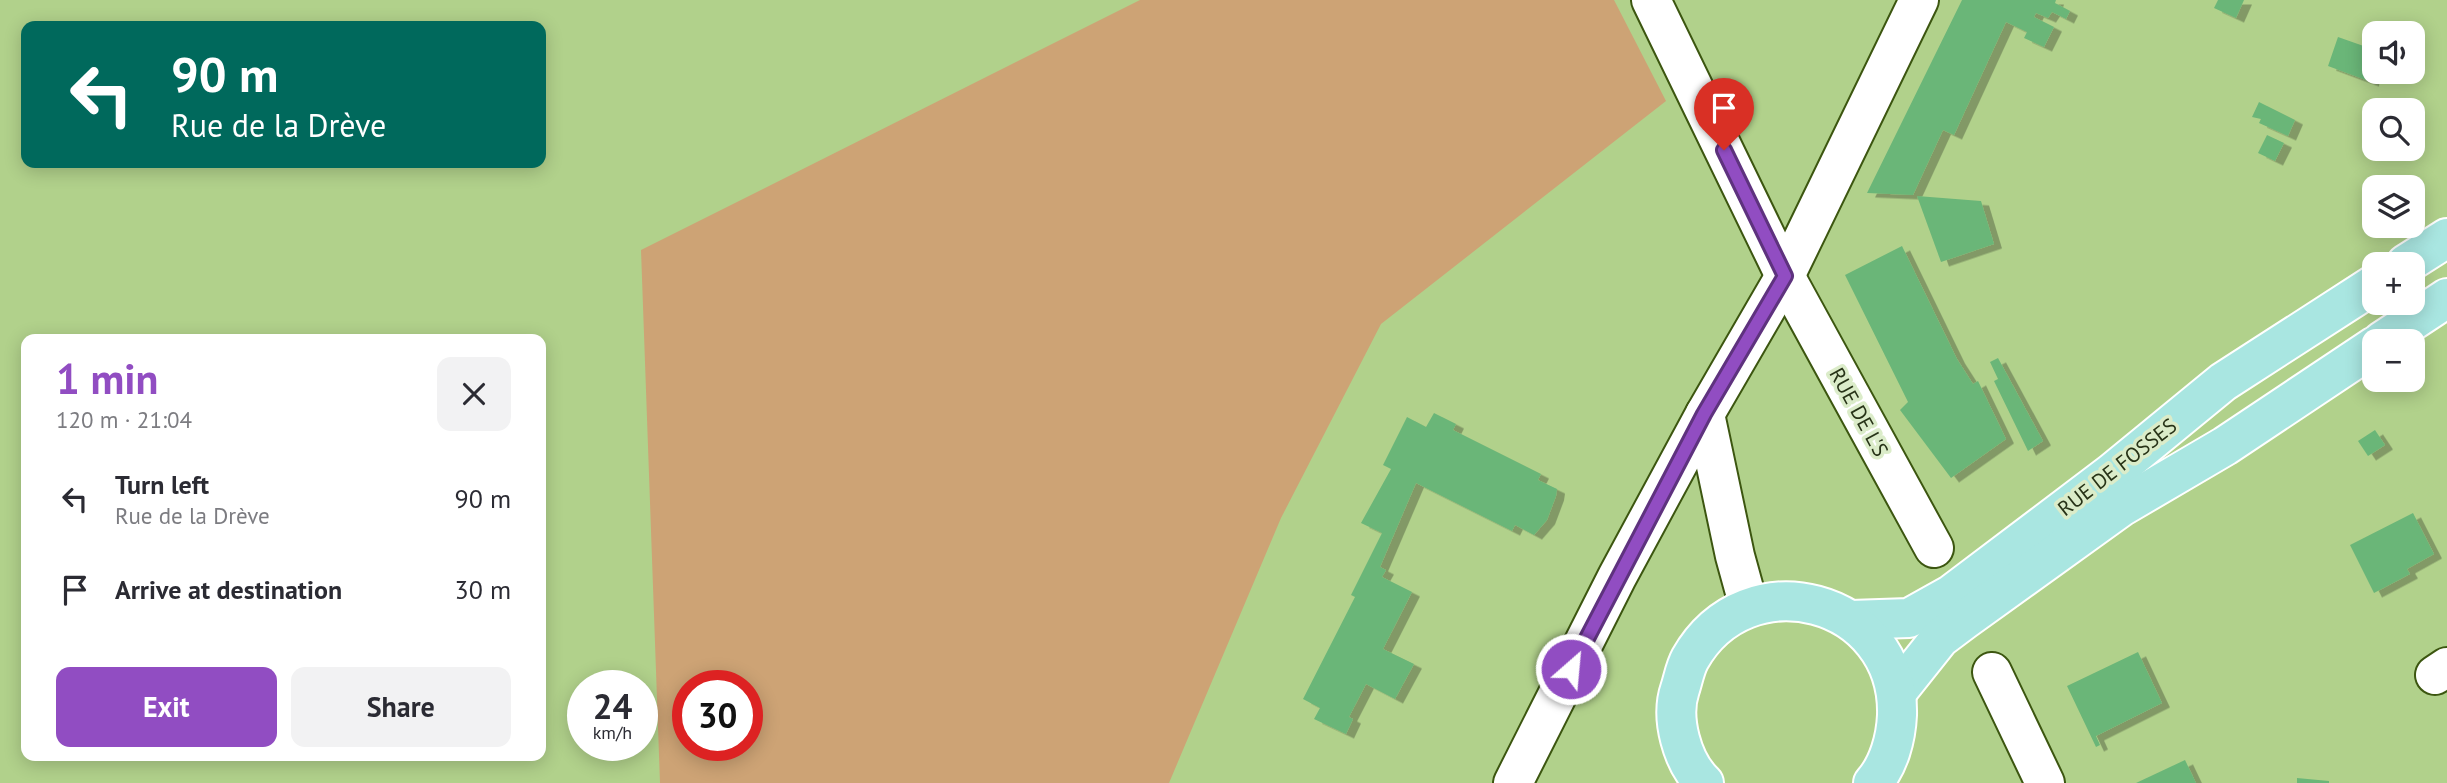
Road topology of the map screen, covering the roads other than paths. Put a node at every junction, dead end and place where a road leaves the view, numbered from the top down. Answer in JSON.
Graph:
{"nodes":[{"id":1,"x":1651,"y":0,"type":"edge"},
{"id":2,"x":1919,"y":0,"type":"edge"},
{"id":3,"x":2447,"y":238,"type":"edge"},
{"id":4,"x":2425,"y":252,"type":"edge"},
{"id":5,"x":1785,"y":276,"type":"junction"},
{"id":6,"x":2362,"y":292,"type":"edge"},
{"id":7,"x":2447,"y":298,"type":"edge"},
{"id":8,"x":2400,"y":329,"type":"edge"},
{"id":9,"x":2362,"y":355,"type":"edge"},
{"id":10,"x":1704,"y":414,"type":"junction"},
{"id":11,"x":1934,"y":548,"type":"dead end"},
{"id":12,"x":1749,"y":607,"type":"junction"},
{"id":13,"x":1851,"y":620,"type":"junction"},
{"id":14,"x":1992,"y":672,"type":"dead end"},
{"id":15,"x":1897,"y":692,"type":"junction"},
{"id":16,"x":1876,"y":782,"type":"edge"},
{"id":17,"x":1513,"y":783,"type":"edge"},
{"id":18,"x":1703,"y":783,"type":"edge"},
{"id":19,"x":2045,"y":783,"type":"edge"}],
"edges":[{"from":1,"to":5,"type":"street","name":"RUE DE L'S"},
{"from":2,"to":5,"type":"street"},
{"from":3,"to":4,"type":"main road"},
{"from":5,"to":10,"type":"street"},
{"from":5,"to":11,"type":"street","name":"RUE DE L'S"},
{"from":6,"to":13,"type":"main road","name":"RUE DE FOSSES"},
{"from":7,"to":8,"type":"main road"},
{"from":9,"to":15,"type":"main road","name":"RUE DE FOSSES"},
{"from":10,"to":12,"type":"street"},
{"from":10,"to":17,"type":"street"},
{"from":12,"to":13,"type":"main road"},
{"from":12,"to":18,"type":"main road"},
{"from":13,"to":15,"type":"main road"},
{"from":14,"to":19,"type":"street"},
{"from":15,"to":16,"type":"main road"}]}
